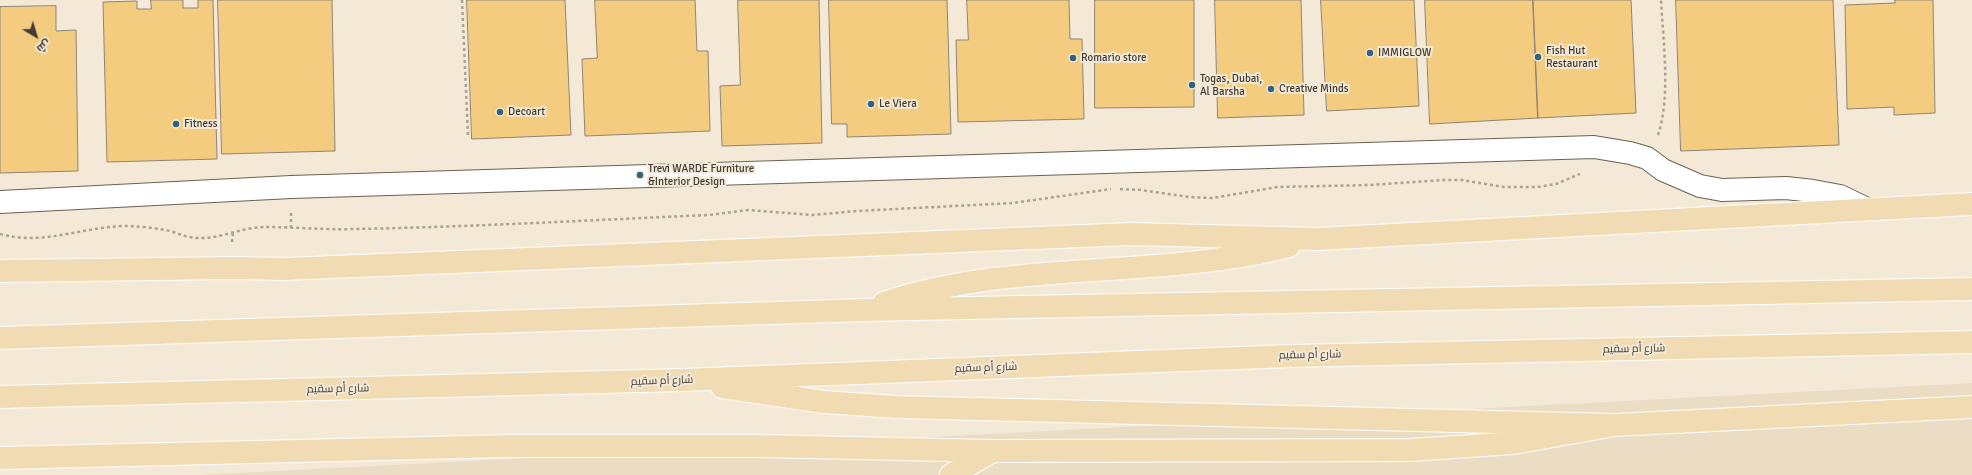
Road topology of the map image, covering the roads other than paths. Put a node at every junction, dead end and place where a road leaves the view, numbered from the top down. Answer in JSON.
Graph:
{"nodes":[{"id":1,"x":0,"y":202,"type":"edge"},
{"id":2,"x":1972,"y":204,"type":"edge"},
{"id":3,"x":1867,"y":209,"type":"junction"},
{"id":4,"x":1318,"y":239,"type":"junction"},
{"id":5,"x":0,"y":271,"type":"edge"},
{"id":6,"x":1972,"y":289,"type":"edge"},
{"id":7,"x":864,"y":310,"type":"junction"},
{"id":8,"x":0,"y":338,"type":"edge"},
{"id":9,"x":1972,"y":342,"type":"edge"},
{"id":10,"x":683,"y":380,"type":"junction"},
{"id":11,"x":0,"y":397,"type":"edge"},
{"id":12,"x":1972,"y":407,"type":"edge"},
{"id":13,"x":1904,"y":410,"type":"junction"},
{"id":14,"x":1972,"y":420,"type":"edge"},
{"id":15,"x":1615,"y":425,"type":"junction"},
{"id":16,"x":993,"y":451,"type":"junction"},
{"id":17,"x":0,"y":458,"type":"edge"},
{"id":18,"x":950,"y":475,"type":"edge"}],
"edges":[{"from":1,"to":3,"type":"street"},
{"from":2,"to":3,"type":"main road"},
{"from":3,"to":4,"type":"main road"},
{"from":4,"to":5,"type":"main road"},
{"from":4,"to":7,"type":"main road"},
{"from":6,"to":7,"type":"main road"},
{"from":7,"to":8,"type":"main road"},
{"from":9,"to":10,"type":"main road","name":"شارع أم سقيم"},
{"from":10,"to":11,"type":"main road","name":"شارع أم سقيم"},
{"from":10,"to":15,"type":"main road"},
{"from":12,"to":13,"type":"main road"},
{"from":13,"to":14,"type":"main road"},
{"from":13,"to":15,"type":"main road"},
{"from":15,"to":16,"type":"main road"},
{"from":16,"to":17,"type":"main road"},
{"from":16,"to":18,"type":"main road"}]}
